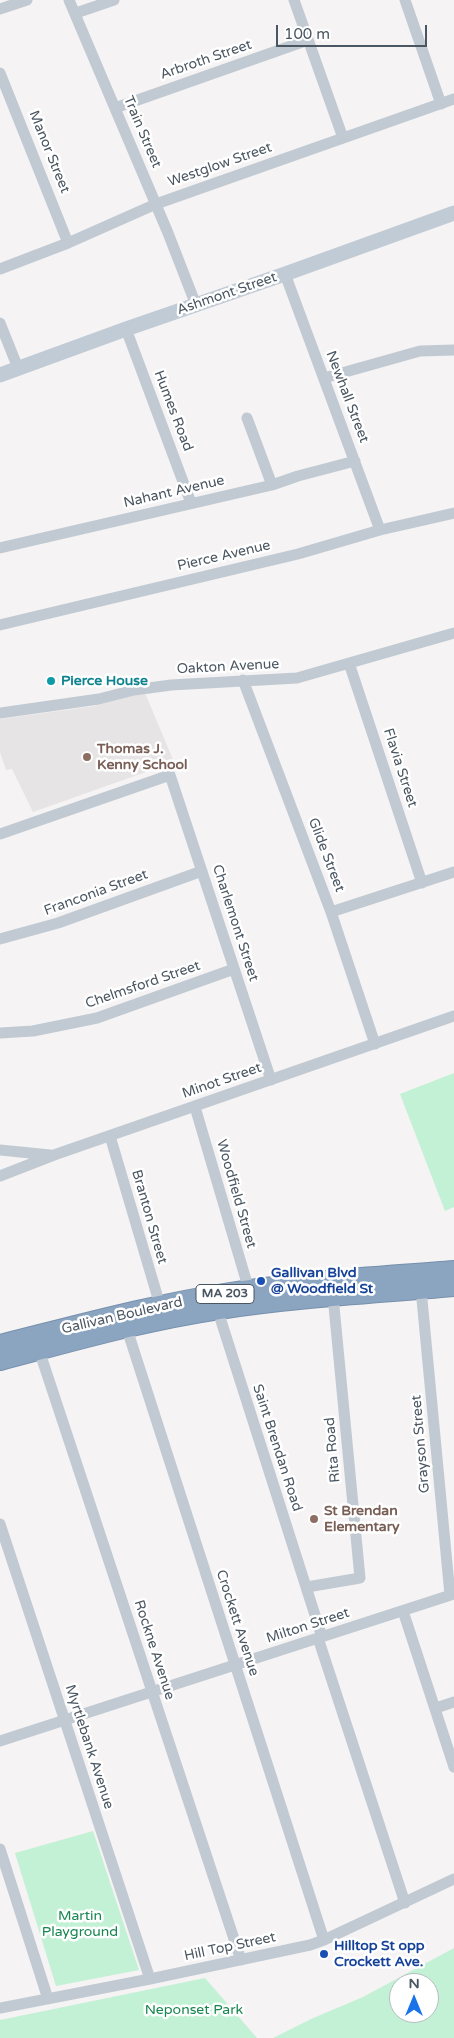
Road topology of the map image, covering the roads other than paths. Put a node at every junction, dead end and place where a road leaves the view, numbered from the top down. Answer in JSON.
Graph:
{"nodes":[{"id":1,"x":27,"y":0,"type":"edge"},
{"id":2,"x":69,"y":0,"type":"edge"},
{"id":3,"x":114,"y":0,"type":"edge"},
{"id":4,"x":294,"y":0,"type":"edge"},
{"id":5,"x":405,"y":0,"type":"edge"},
{"id":6,"x":0,"y":9,"type":"edge"},
{"id":7,"x":76,"y":13,"type":"junction"},
{"id":8,"x":308,"y":40,"type":"junction"},
{"id":9,"x":0,"y":73,"type":"edge"},
{"id":10,"x":454,"y":99,"type":"edge"},
{"id":11,"x":441,"y":104,"type":"junction"},
{"id":12,"x":115,"y":108,"type":"junction"},
{"id":13,"x":343,"y":138,"type":"junction"},
{"id":14,"x":156,"y":204,"type":"junction"},
{"id":15,"x":454,"y":213,"type":"edge"},
{"id":16,"x":68,"y":243,"type":"junction"},
{"id":17,"x":0,"y":269,"type":"edge"},
{"id":18,"x":285,"y":274,"type":"junction"},
{"id":19,"x":196,"y":305,"type":"junction"},
{"id":20,"x":0,"y":323,"type":"edge"},
{"id":21,"x":126,"y":329,"type":"junction"},
{"id":22,"x":454,"y":350,"type":"edge"},
{"id":23,"x":18,"y":368,"type":"junction"},
{"id":24,"x":0,"y":375,"type":"edge"},
{"id":25,"x":324,"y":378,"type":"junction"},
{"id":26,"x":247,"y":418,"type":"dead end"},
{"id":27,"x":355,"y":461,"type":"junction"},
{"id":28,"x":272,"y":485,"type":"junction"},
{"id":29,"x":191,"y":503,"type":"junction"},
{"id":30,"x":454,"y":513,"type":"edge"},
{"id":31,"x":380,"y":530,"type":"junction"},
{"id":32,"x":0,"y":548,"type":"edge"},
{"id":33,"x":0,"y":625,"type":"edge"},
{"id":34,"x":454,"y":633,"type":"edge"},
{"id":35,"x":349,"y":663,"type":"junction"},
{"id":36,"x":243,"y":680,"type":"junction"},
{"id":37,"x":0,"y":713,"type":"edge"},
{"id":38,"x":0,"y":834,"type":"edge"},
{"id":39,"x":202,"y":871,"type":"junction"},
{"id":40,"x":454,"y":872,"type":"edge"},
{"id":41,"x":422,"y":883,"type":"junction"},
{"id":42,"x":331,"y":912,"type":"junction"},
{"id":43,"x":0,"y":939,"type":"edge"},
{"id":44,"x":234,"y":969,"type":"junction"},
{"id":45,"x":454,"y":1016,"type":"edge"},
{"id":46,"x":0,"y":1033,"type":"edge"},
{"id":47,"x":375,"y":1044,"type":"junction"},
{"id":48,"x":271,"y":1080,"type":"junction"},
{"id":49,"x":195,"y":1107,"type":"junction"},
{"id":50,"x":110,"y":1136,"type":"junction"},
{"id":51,"x":0,"y":1150,"type":"edge"},
{"id":52,"x":54,"y":1155,"type":"junction"},
{"id":53,"x":0,"y":1176,"type":"edge"},
{"id":54,"x":454,"y":1271,"type":"edge"},
{"id":55,"x":442,"y":1288,"type":"edge"},
{"id":56,"x":249,"y":1290,"type":"junction"},
{"id":57,"x":333,"y":1296,"type":"junction"},
{"id":58,"x":215,"y":1302,"type":"junction"},
{"id":59,"x":160,"y":1306,"type":"junction"},
{"id":60,"x":124,"y":1321,"type":"junction"},
{"id":61,"x":0,"y":1345,"type":"edge"},
{"id":62,"x":39,"y":1350,"type":"junction"},
{"id":63,"x":0,"y":1360,"type":"edge"},
{"id":64,"x":0,"y":1524,"type":"edge"},
{"id":65,"x":307,"y":1587,"type":"junction"},
{"id":66,"x":452,"y":1595,"type":"edge"},
{"id":67,"x":403,"y":1611,"type":"junction"},
{"id":68,"x":320,"y":1638,"type":"junction"},
{"id":69,"x":235,"y":1665,"type":"junction"},
{"id":70,"x":152,"y":1692,"type":"junction"},
{"id":71,"x":454,"y":1702,"type":"edge"},
{"id":72,"x":436,"y":1708,"type":"junction"},
{"id":73,"x":64,"y":1720,"type":"junction"},
{"id":74,"x":0,"y":1741,"type":"edge"},
{"id":75,"x":454,"y":1766,"type":"edge"},
{"id":76,"x":0,"y":1849,"type":"edge"},
{"id":77,"x":454,"y":1879,"type":"edge"},
{"id":78,"x":405,"y":1903,"type":"junction"},
{"id":79,"x":324,"y":1940,"type":"junction"},
{"id":80,"x":241,"y":1960,"type":"junction"},
{"id":81,"x":150,"y":1980,"type":"junction"},
{"id":82,"x":48,"y":1999,"type":"junction"},
{"id":83,"x":0,"y":2008,"type":"edge"}],
"edges":[{"from":1,"to":6,"type":"street"},
{"from":2,"to":7,"type":"street","name":"Train Street"},
{"from":3,"to":7,"type":"street"},
{"from":4,"to":8,"type":"street"},
{"from":5,"to":11,"type":"street"},
{"from":7,"to":12,"type":"street","name":"Train Street"},
{"from":8,"to":12,"type":"street","name":"Arbroth Street"},
{"from":8,"to":13,"type":"street"},
{"from":9,"to":16,"type":"street","name":"Manor Street"},
{"from":10,"to":11,"type":"street","name":"Westglow Street"},
{"from":11,"to":13,"type":"street","name":"Westglow Street"},
{"from":12,"to":14,"type":"street","name":"Train Street"},
{"from":13,"to":14,"type":"street","name":"Westglow Street"},
{"from":14,"to":16,"type":"street","name":"Westglow Street"},
{"from":14,"to":19,"type":"street","name":"Train Street"},
{"from":15,"to":18,"type":"main road","name":"Ashmont Street"},
{"from":16,"to":17,"type":"street","name":"Westglow Street"},
{"from":18,"to":19,"type":"main road","name":"Ashmont Street"},
{"from":18,"to":25,"type":"street","name":"Newhall Street"},
{"from":19,"to":21,"type":"main road","name":"Ashmont Street"},
{"from":20,"to":23,"type":"street"},
{"from":21,"to":23,"type":"main road","name":"Ashmont Street"},
{"from":21,"to":29,"type":"street","name":"Humes Road"},
{"from":22,"to":25,"type":"street"},
{"from":23,"to":24,"type":"main road","name":"Ashmont Street"},
{"from":25,"to":27,"type":"street","name":"Newhall Street"},
{"from":26,"to":28,"type":"street"},
{"from":27,"to":28,"type":"street","name":"Nahant Avenue"},
{"from":27,"to":31,"type":"street","name":"Newhall Street"},
{"from":28,"to":29,"type":"street","name":"Nahant Avenue"},
{"from":29,"to":32,"type":"street","name":"Nahant Avenue"},
{"from":30,"to":31,"type":"street","name":"Pierce Avenue"},
{"from":31,"to":33,"type":"street","name":"Pierce Avenue"},
{"from":34,"to":35,"type":"street","name":"Oakton Avenue"},
{"from":35,"to":36,"type":"street","name":"Oakton Avenue"},
{"from":35,"to":41,"type":"street","name":"Flavia Street"},
{"from":36,"to":37,"type":"street","name":"Oakton Avenue"},
{"from":36,"to":42,"type":"street","name":"Glide Street"},
{"from":38,"to":39,"type":"street","name":"Charlemont Street"},
{"from":39,"to":43,"type":"street","name":"Franconia Street"},
{"from":39,"to":44,"type":"street","name":"Charlemont Street"},
{"from":40,"to":41,"type":"street"},
{"from":41,"to":42,"type":"street"},
{"from":42,"to":47,"type":"street","name":"Glide Street"},
{"from":44,"to":46,"type":"street","name":"Chelmsford Street"},
{"from":44,"to":48,"type":"street","name":"Charlemont Street"},
{"from":45,"to":47,"type":"street","name":"Minot Street"},
{"from":47,"to":48,"type":"street","name":"Minot Street"},
{"from":48,"to":49,"type":"street","name":"Minot Street"},
{"from":49,"to":50,"type":"street","name":"Minot Street"},
{"from":49,"to":56,"type":"street","name":"Woodfield Street"},
{"from":50,"to":52,"type":"street","name":"Minot Street"},
{"from":50,"to":59,"type":"street","name":"Branton Street"},
{"from":51,"to":52,"type":"street"},
{"from":52,"to":53,"type":"street","name":"Minot Street"},
{"from":54,"to":56,"type":"highway","name":"Gallivan Boulevard","number":"MA 203"},
{"from":55,"to":57,"type":"highway","name":"Gallivan Boulevard","number":"MA 203"},
{"from":55,"to":66,"type":"street","name":"Grayson Street"},
{"from":56,"to":58,"type":"highway","name":"Gallivan Boulevard","number":"MA 203"},
{"from":57,"to":58,"type":"highway","name":"Gallivan Boulevard","number":"MA 203"},
{"from":57,"to":65,"type":"street","name":"Rita Road"},
{"from":58,"to":59,"type":"highway","name":"Gallivan Boulevard","number":"MA 203"},
{"from":58,"to":60,"type":"highway","name":"Gallivan Boulevard","number":"MA 203"},
{"from":58,"to":65,"type":"street","name":"Saint Brendan Road"},
{"from":59,"to":60,"type":"highway","name":"Gallivan Boulevard","number":"MA 203"},
{"from":60,"to":61,"type":"highway","name":"Gallivan Boulevard","number":"MA 203"},
{"from":60,"to":62,"type":"highway","name":"Gallivan Boulevard","number":"MA 203"},
{"from":60,"to":69,"type":"street","name":"Crockett Avenue"},
{"from":62,"to":63,"type":"highway","name":"Gallivan Boulevard","number":"MA 203"},
{"from":62,"to":70,"type":"street","name":"Rockne Avenue"},
{"from":64,"to":73,"type":"street","name":"Myrtlebank Avenue"},
{"from":65,"to":68,"type":"street","name":"Saint Brendan Road"},
{"from":66,"to":67,"type":"street","name":"Milton Street"},
{"from":67,"to":68,"type":"street","name":"Milton Street"},
{"from":67,"to":72,"type":"street"},
{"from":68,"to":69,"type":"street","name":"Milton Street"},
{"from":68,"to":78,"type":"street","name":"Saint Brendan Road"},
{"from":69,"to":70,"type":"street","name":"Milton Street"},
{"from":69,"to":79,"type":"street","name":"Crockett Avenue"},
{"from":70,"to":73,"type":"street","name":"Milton Street"},
{"from":70,"to":80,"type":"street","name":"Rockne Avenue"},
{"from":71,"to":72,"type":"street"},
{"from":72,"to":75,"type":"street"},
{"from":73,"to":74,"type":"street","name":"Milton Street"},
{"from":73,"to":81,"type":"street","name":"Myrtlebank Avenue"},
{"from":76,"to":82,"type":"street"},
{"from":77,"to":78,"type":"street","name":"Hill Top Street"},
{"from":78,"to":79,"type":"street","name":"Hill Top Street"},
{"from":79,"to":80,"type":"street","name":"Hill Top Street"},
{"from":80,"to":81,"type":"street","name":"Hill Top Street"},
{"from":81,"to":82,"type":"street","name":"Hill Top Street"},
{"from":82,"to":83,"type":"street","name":"Hill Top Street"}]}
